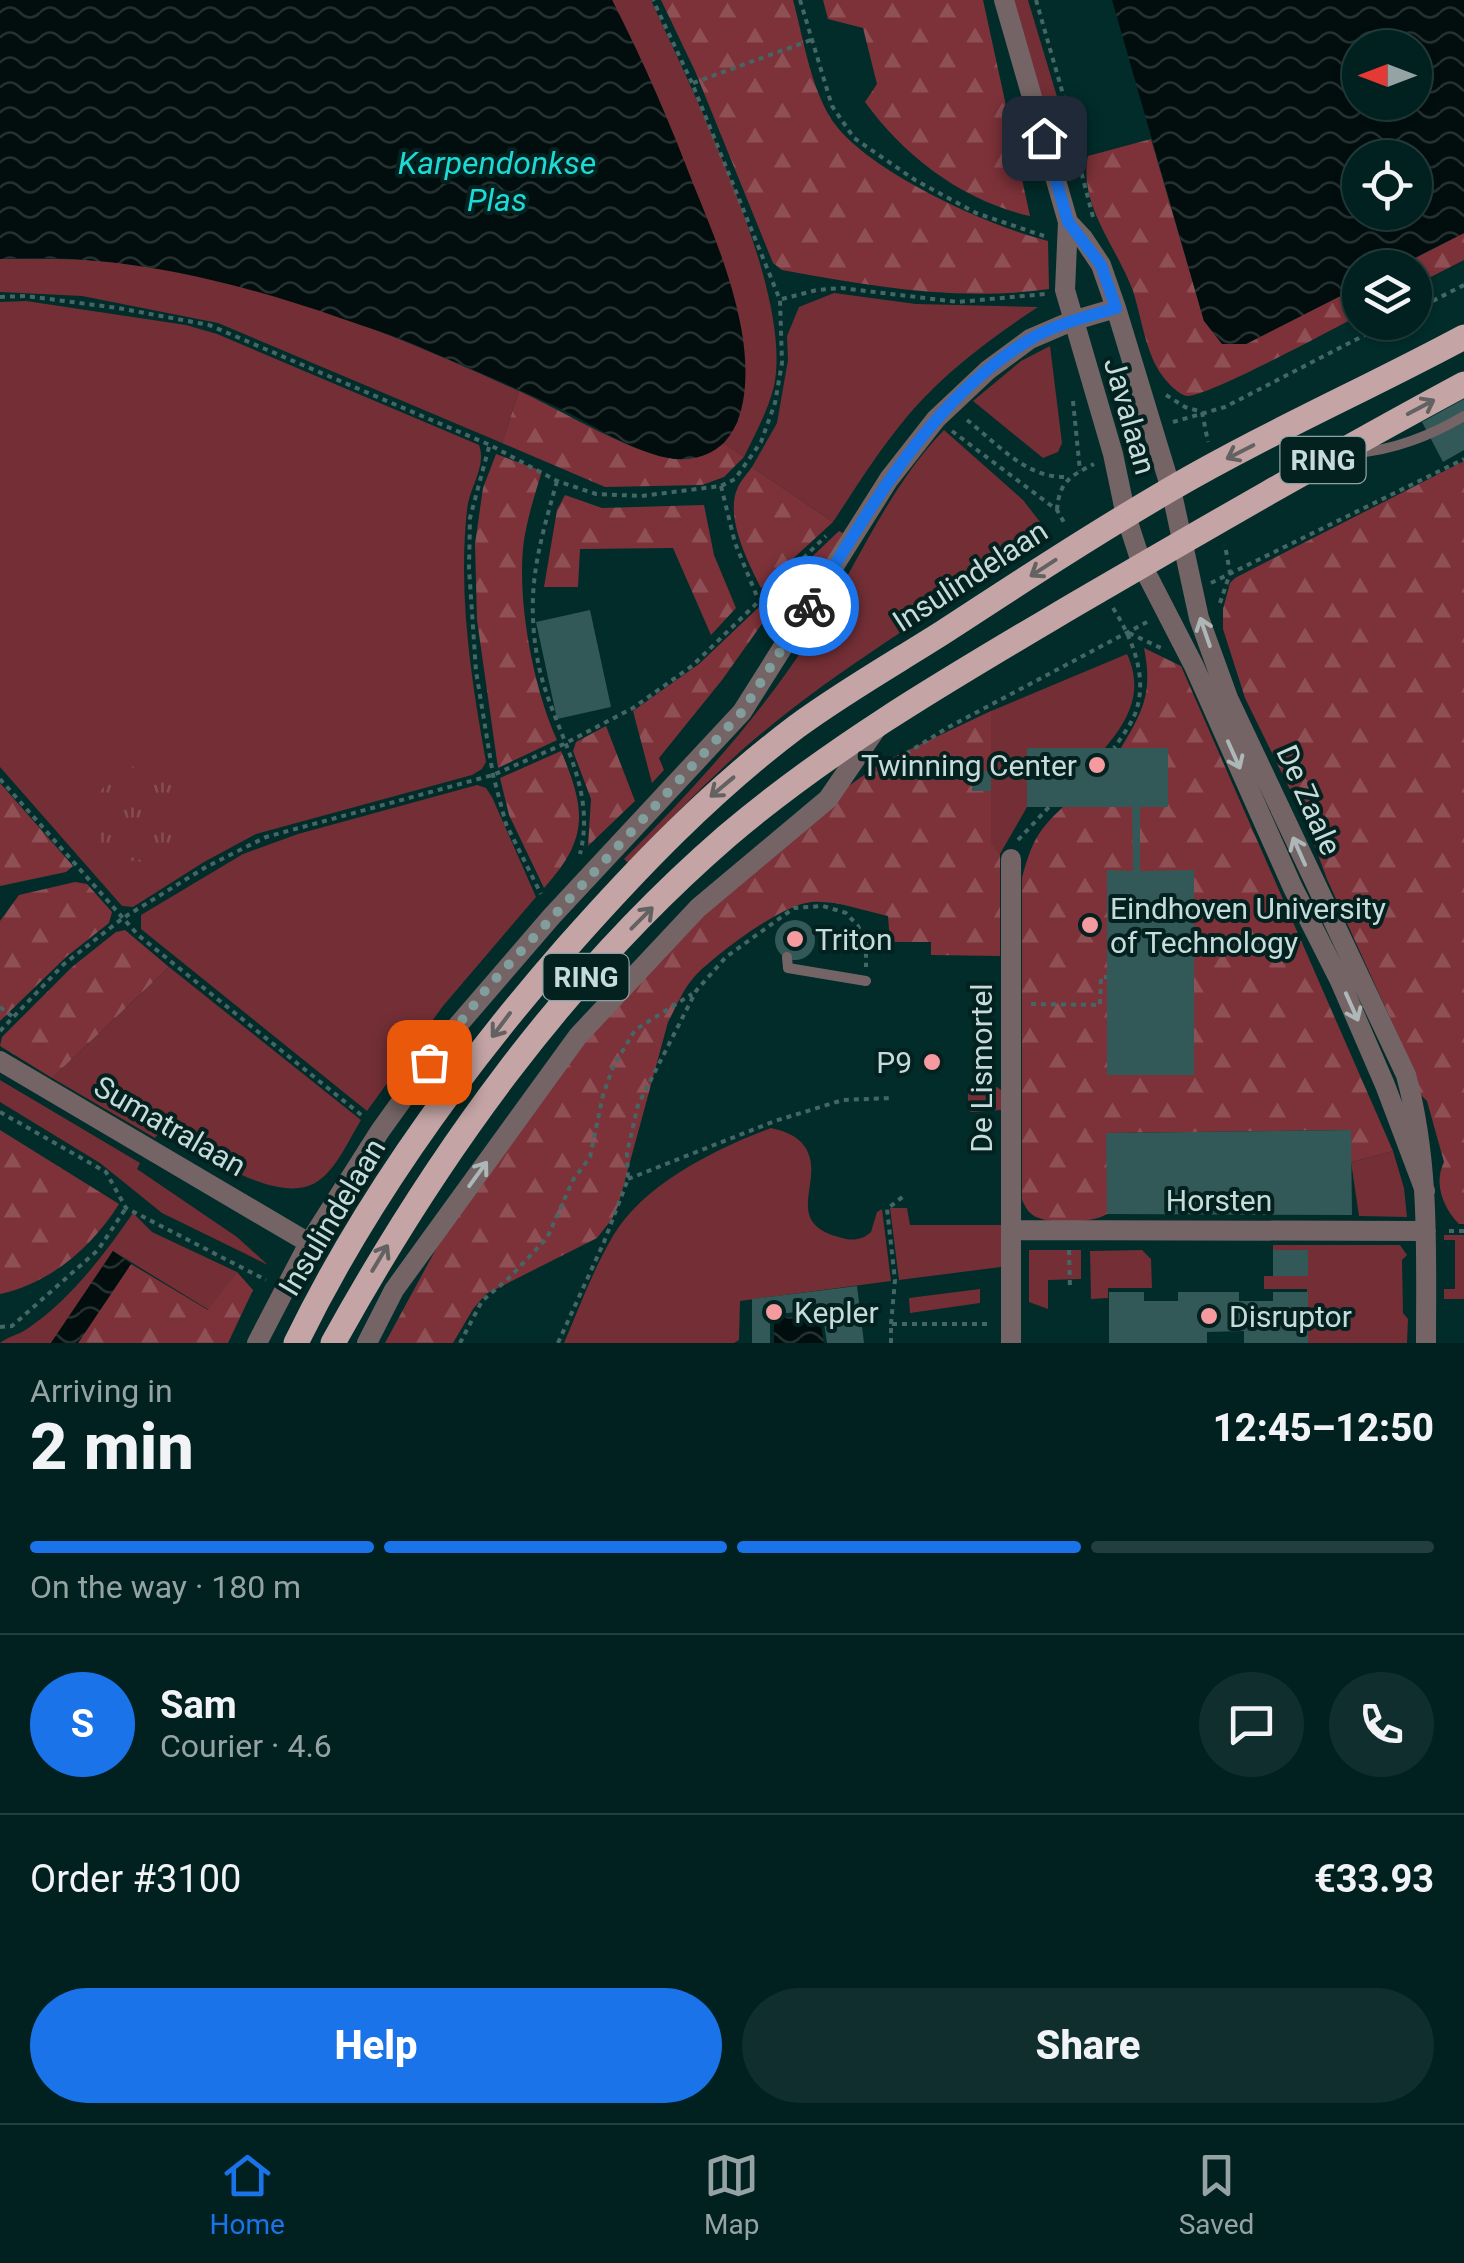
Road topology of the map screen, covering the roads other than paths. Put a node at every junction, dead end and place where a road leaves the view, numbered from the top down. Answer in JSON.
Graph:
{"nodes":[{"id":1,"x":1004,"y":0,"type":"edge"},
{"id":2,"x":1068,"y":222,"type":"junction"},
{"id":3,"x":1116,"y":308,"type":"junction"},
{"id":4,"x":1072,"y":321,"type":"junction"},
{"id":5,"x":1464,"y":337,"type":"edge"},
{"id":6,"x":1464,"y":384,"type":"edge"},
{"id":7,"x":1464,"y":416,"type":"edge"},
{"id":8,"x":1333,"y":454,"type":"junction"},
{"id":9,"x":1171,"y":489,"type":"junction"},
{"id":10,"x":1126,"y":516,"type":"junction"},
{"id":11,"x":1184,"y":541,"type":"junction"},
{"id":12,"x":1142,"y":565,"type":"junction"},
{"id":13,"x":882,"y":720,"type":"junction"},
{"id":14,"x":1011,"y":858,"type":"road end"},
{"id":15,"x":788,"y":958,"type":"dead end"},
{"id":16,"x":866,"y":982,"type":"road end"},
{"id":17,"x":0,"y":1061,"type":"edge"},
{"id":18,"x":1425,"y":1191,"type":"junction"},
{"id":19,"x":1011,"y":1230,"type":"junction"},
{"id":20,"x":1426,"y":1231,"type":"junction"},
{"id":21,"x":309,"y":1244,"type":"junction"},
{"id":22,"x":1011,"y":1333,"type":"edge"},
{"id":23,"x":257,"y":1343,"type":"edge"},
{"id":24,"x":296,"y":1343,"type":"edge"},
{"id":25,"x":333,"y":1343,"type":"edge"},
{"id":26,"x":367,"y":1343,"type":"edge"},
{"id":27,"x":1426,"y":1343,"type":"edge"}],
"edges":[{"from":1,"to":2,"type":"street","name":"Javalaan"},
{"from":2,"to":3,"type":"street","name":"Javalaan"},
{"from":2,"to":4,"type":"street","name":"Javalaan"},
{"from":3,"to":4,"type":"street","name":"Insulindelaan"},
{"from":3,"to":9,"type":"street","name":"Javalaan"},
{"from":4,"to":10,"type":"street","name":"Javalaan"},
{"from":4,"to":21,"type":"street","name":"Insulindelaan"},
{"from":5,"to":9,"type":"main road","name":"Insulindelaan","number":"RING","one_way":true},
{"from":8,"to":6,"type":"main road","name":"Insulindelaan","number":"RING","one_way":true},
{"from":7,"to":8,"type":"lane"},
{"from":8,"to":11,"type":"main road","name":"Insulindelaan","number":"RING"},
{"from":9,"to":10,"type":"main road","name":"Insulindelaan","number":"RING"},
{"from":9,"to":11,"type":"street","name":"Javalaan"},
{"from":10,"to":12,"type":"street","name":"Javalaan"},
{"from":10,"to":24,"type":"main road","name":"Insulindelaan","number":"RING","one_way":true},
{"from":11,"to":12,"type":"main road","name":"Insulindelaan","number":"RING"},
{"from":18,"to":11,"type":"street","name":"De Zaale","one_way":true},
{"from":12,"to":13,"type":"main road","name":"Insulindelaan","number":"RING"},
{"from":12,"to":18,"type":"street","name":"De Zaale","one_way":true},
{"from":25,"to":13,"type":"main road","name":"Insulindelaan","number":"RING","one_way":true},
{"from":26,"to":13,"type":"street","name":"Insulindelaan","one_way":true},
{"from":14,"to":19,"type":"street","name":"De Lismortel"},
{"from":15,"to":16,"type":"lane"},
{"from":17,"to":21,"type":"street","name":"Sumatralaan"},
{"from":18,"to":20,"type":"street","name":"De Zaale"},
{"from":19,"to":20,"type":"street","name":"Horsten"},
{"from":19,"to":22,"type":"street","name":"De Lismortel"},
{"from":20,"to":27,"type":"street","name":"De Zaale"},
{"from":21,"to":23,"type":"street","name":"Insulindelaan"}]}
